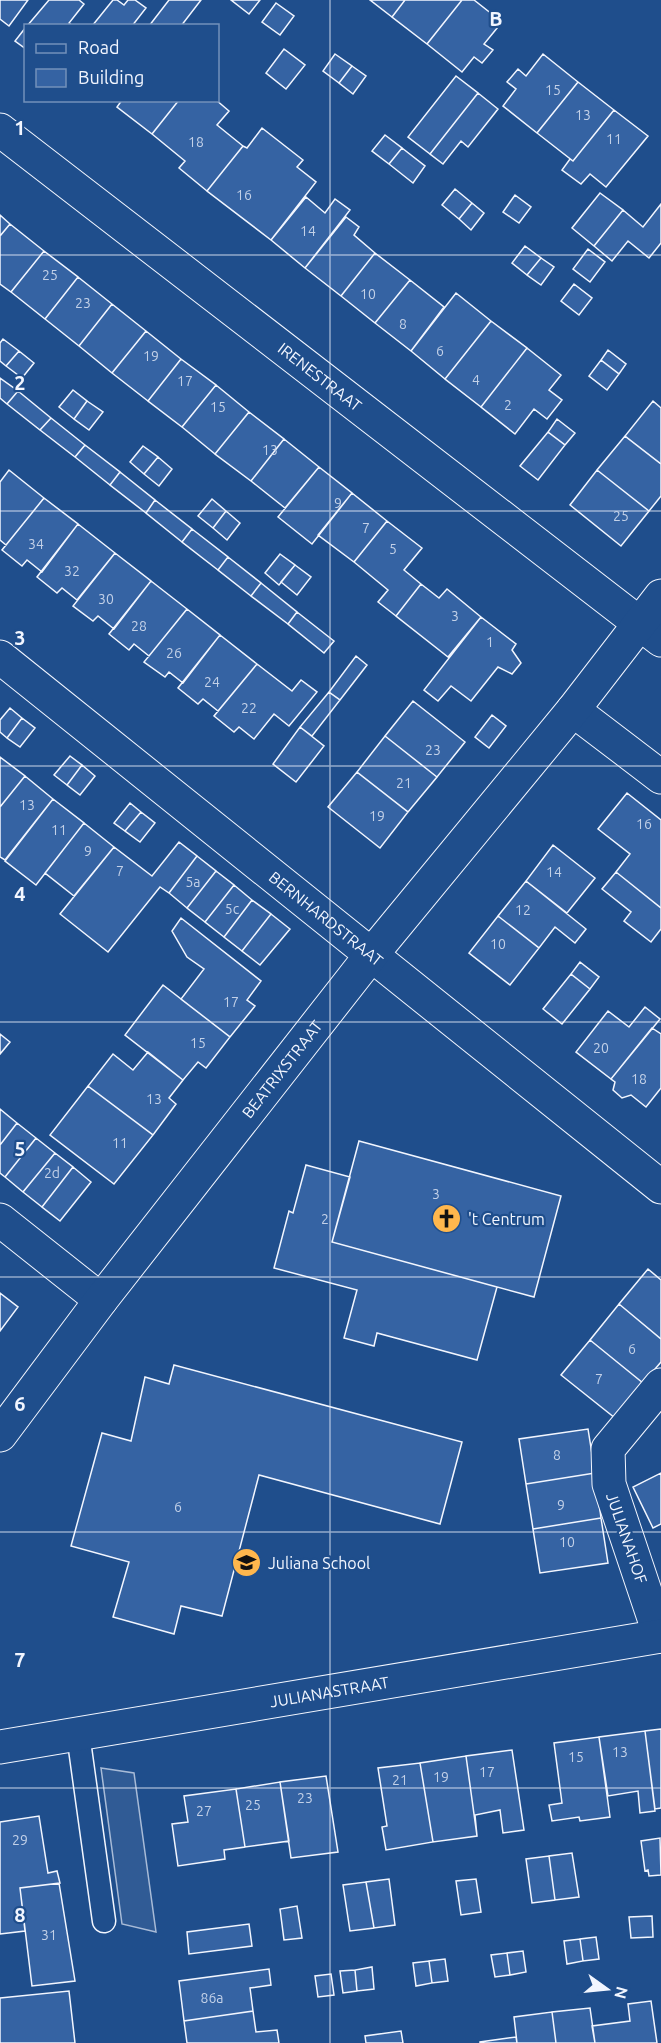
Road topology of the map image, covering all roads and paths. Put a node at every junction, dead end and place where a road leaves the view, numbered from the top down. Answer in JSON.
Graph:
{"nodes":[{"id":1,"x":0,"y":130,"type":"edge"},
{"id":2,"x":661,"y":596,"type":"edge"},
{"id":3,"x":650,"y":632,"type":"edge"},
{"id":4,"x":0,"y":657,"type":"edge"},
{"id":5,"x":573,"y":710,"type":"junction"},
{"id":6,"x":661,"y":777,"type":"edge"},
{"id":7,"x":372,"y":954,"type":"junction"},
{"id":8,"x":658,"y":1179,"type":"edge"},
{"id":9,"x":0,"y":1221,"type":"edge"},
{"id":10,"x":101,"y":1300,"type":"junction"},
{"id":11,"x":661,"y":1385,"type":"edge"},
{"id":12,"x":0,"y":1435,"type":"edge"},
{"id":13,"x":661,"y":1636,"type":"edge"},
{"id":14,"x":78,"y":1734,"type":"junction"},
{"id":15,"x":0,"y":1747,"type":"edge"},
{"id":16,"x":104,"y":1922,"type":"dead end"}],
"edges":[{"from":1,"to":3,"type":"street","name":"IRENESTRAAT"},
{"from":2,"to":3,"type":"street","name":"BEATRIXSTRAAT"},
{"from":3,"to":5,"type":"street","name":"BEATRIXSTRAAT"},
{"from":4,"to":7,"type":"street","name":"BERNHARDSTRAAT"},
{"from":5,"to":6,"type":"street"},
{"from":5,"to":7,"type":"street","name":"BEATRIXSTRAAT"},
{"from":7,"to":8,"type":"street","name":"BERNHARDSTRAAT"},
{"from":7,"to":10,"type":"street","name":"BEATRIXSTRAAT"},
{"from":9,"to":10,"type":"street"},
{"from":10,"to":12,"type":"street","name":"BEATRIXSTRAAT"},
{"from":11,"to":13,"type":"street","name":"JULIANAHOF"},
{"from":13,"to":14,"type":"street","name":"JULIANASTRAAT"},
{"from":14,"to":15,"type":"street","name":"JULIANASTRAAT"},
{"from":14,"to":16,"type":"lane"}]}
